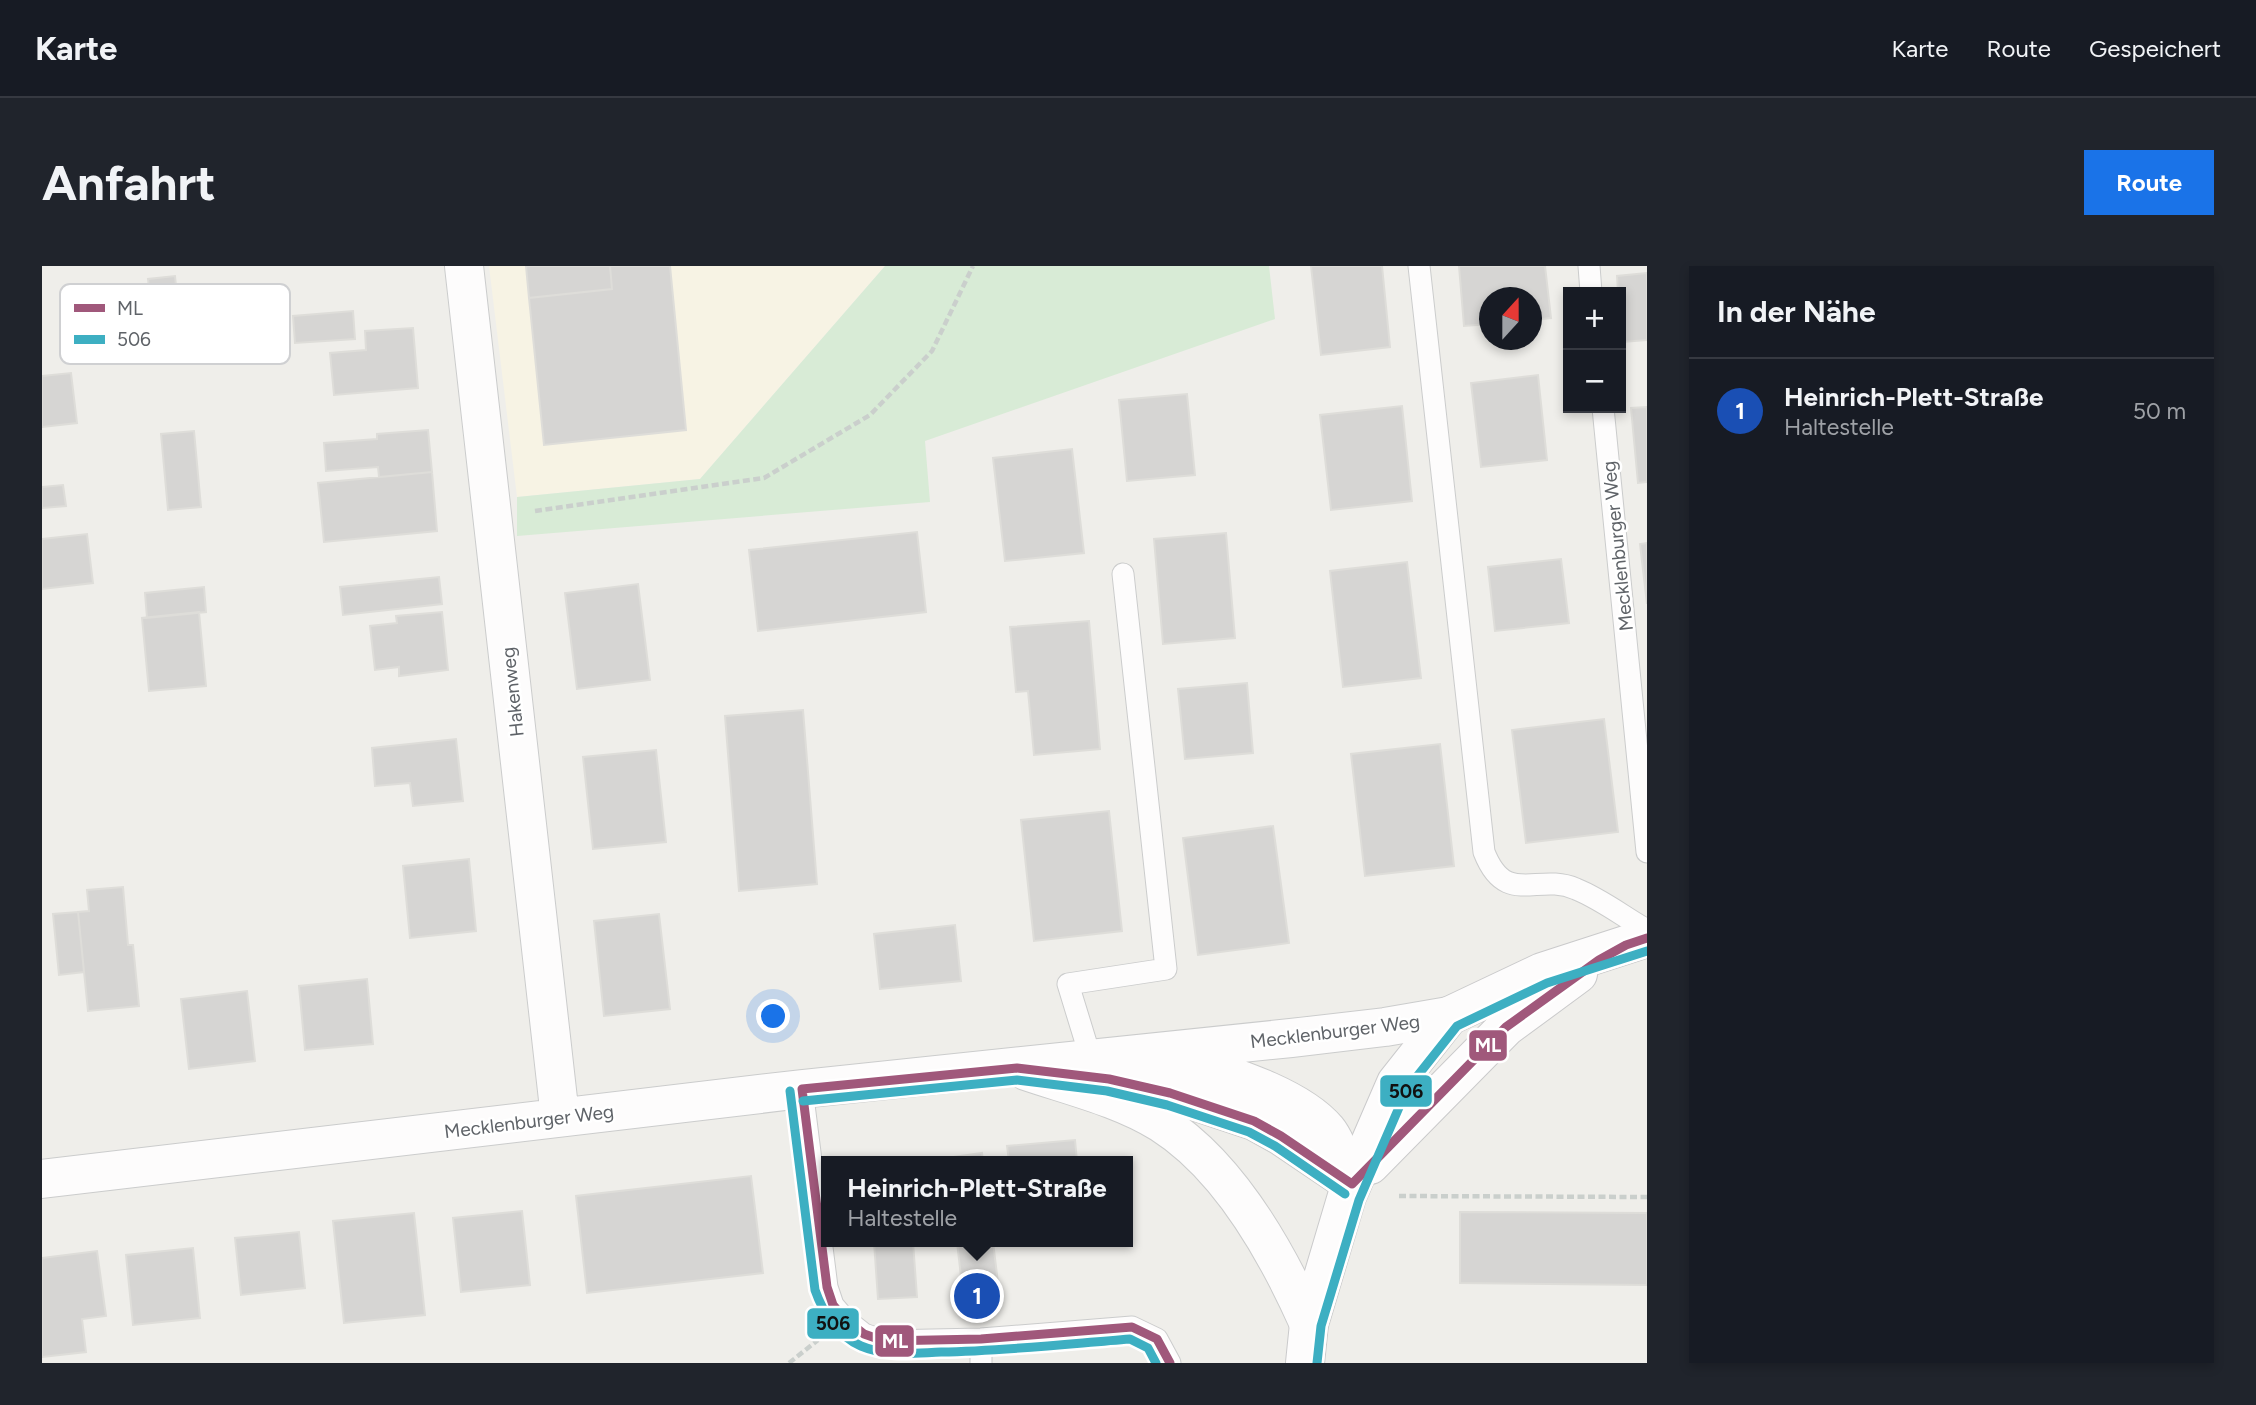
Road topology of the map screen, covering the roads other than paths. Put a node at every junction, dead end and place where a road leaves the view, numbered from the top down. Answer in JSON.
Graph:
{"nodes":[{"id":1,"x":464,"y":266,"type":"edge"},
{"id":2,"x":1419,"y":266,"type":"edge"},
{"id":3,"x":1589,"y":266,"type":"edge"},
{"id":4,"x":1591,"y":287,"type":"edge"},
{"id":5,"x":1603,"y":413,"type":"edge"},
{"id":6,"x":1123,"y":574,"type":"dead end"},
{"id":7,"x":1647,"y":852,"type":"edge"},
{"id":8,"x":1640,"y":937,"type":"edge"},
{"id":9,"x":1449,"y":1016,"type":"junction"},
{"id":10,"x":1157,"y":1051,"type":"junction"},
{"id":11,"x":1091,"y":1059,"type":"junction"},
{"id":12,"x":1017,"y":1068,"type":"junction"},
{"id":13,"x":803,"y":1089,"type":"junction"},
{"id":14,"x":560,"y":1117,"type":"junction"},
{"id":15,"x":42,"y":1179,"type":"edge"},
{"id":16,"x":1349,"y":1190,"type":"junction"},
{"id":17,"x":821,"y":1238,"type":"edge"},
{"id":18,"x":822,"y":1247,"type":"edge"},
{"id":19,"x":1309,"y":1324,"type":"junction"},
{"id":20,"x":981,"y":1339,"type":"junction"},
{"id":21,"x":981,"y":1363,"type":"edge"},
{"id":22,"x":1170,"y":1363,"type":"edge"},
{"id":23,"x":1304,"y":1363,"type":"edge"}],
"edges":[{"from":1,"to":14,"type":"street","name":"Hakenweg"},
{"from":2,"to":8,"type":"lane"},
{"from":3,"to":4,"type":"lane"},
{"from":5,"to":7,"type":"lane","name":"Mecklenburger Weg"},
{"from":6,"to":11,"type":"lane"},
{"from":8,"to":9,"type":"street","name":"Mecklenburger Weg"},
{"from":8,"to":16,"type":"street"},
{"from":9,"to":10,"type":"street","name":"Mecklenburger Weg"},
{"from":9,"to":16,"type":"street"},
{"from":10,"to":11,"type":"street","name":"Mecklenburger Weg"},
{"from":10,"to":16,"type":"street","name":"Mecklenburger Weg"},
{"from":11,"to":12,"type":"street","name":"Mecklenburger Weg"},
{"from":12,"to":13,"type":"street","name":"Mecklenburger Weg"},
{"from":12,"to":16,"type":"street","name":"Mecklenburger Weg"},
{"from":12,"to":19,"type":"street","name":"Mecklenburger Weg"},
{"from":13,"to":14,"type":"street","name":"Mecklenburger Weg"},
{"from":13,"to":17,"type":"lane"},
{"from":14,"to":15,"type":"street","name":"Mecklenburger Weg"},
{"from":16,"to":19,"type":"street"},
{"from":18,"to":20,"type":"lane"},
{"from":19,"to":23,"type":"street"},
{"from":20,"to":21,"type":"lane"},
{"from":20,"to":22,"type":"lane"}]}
